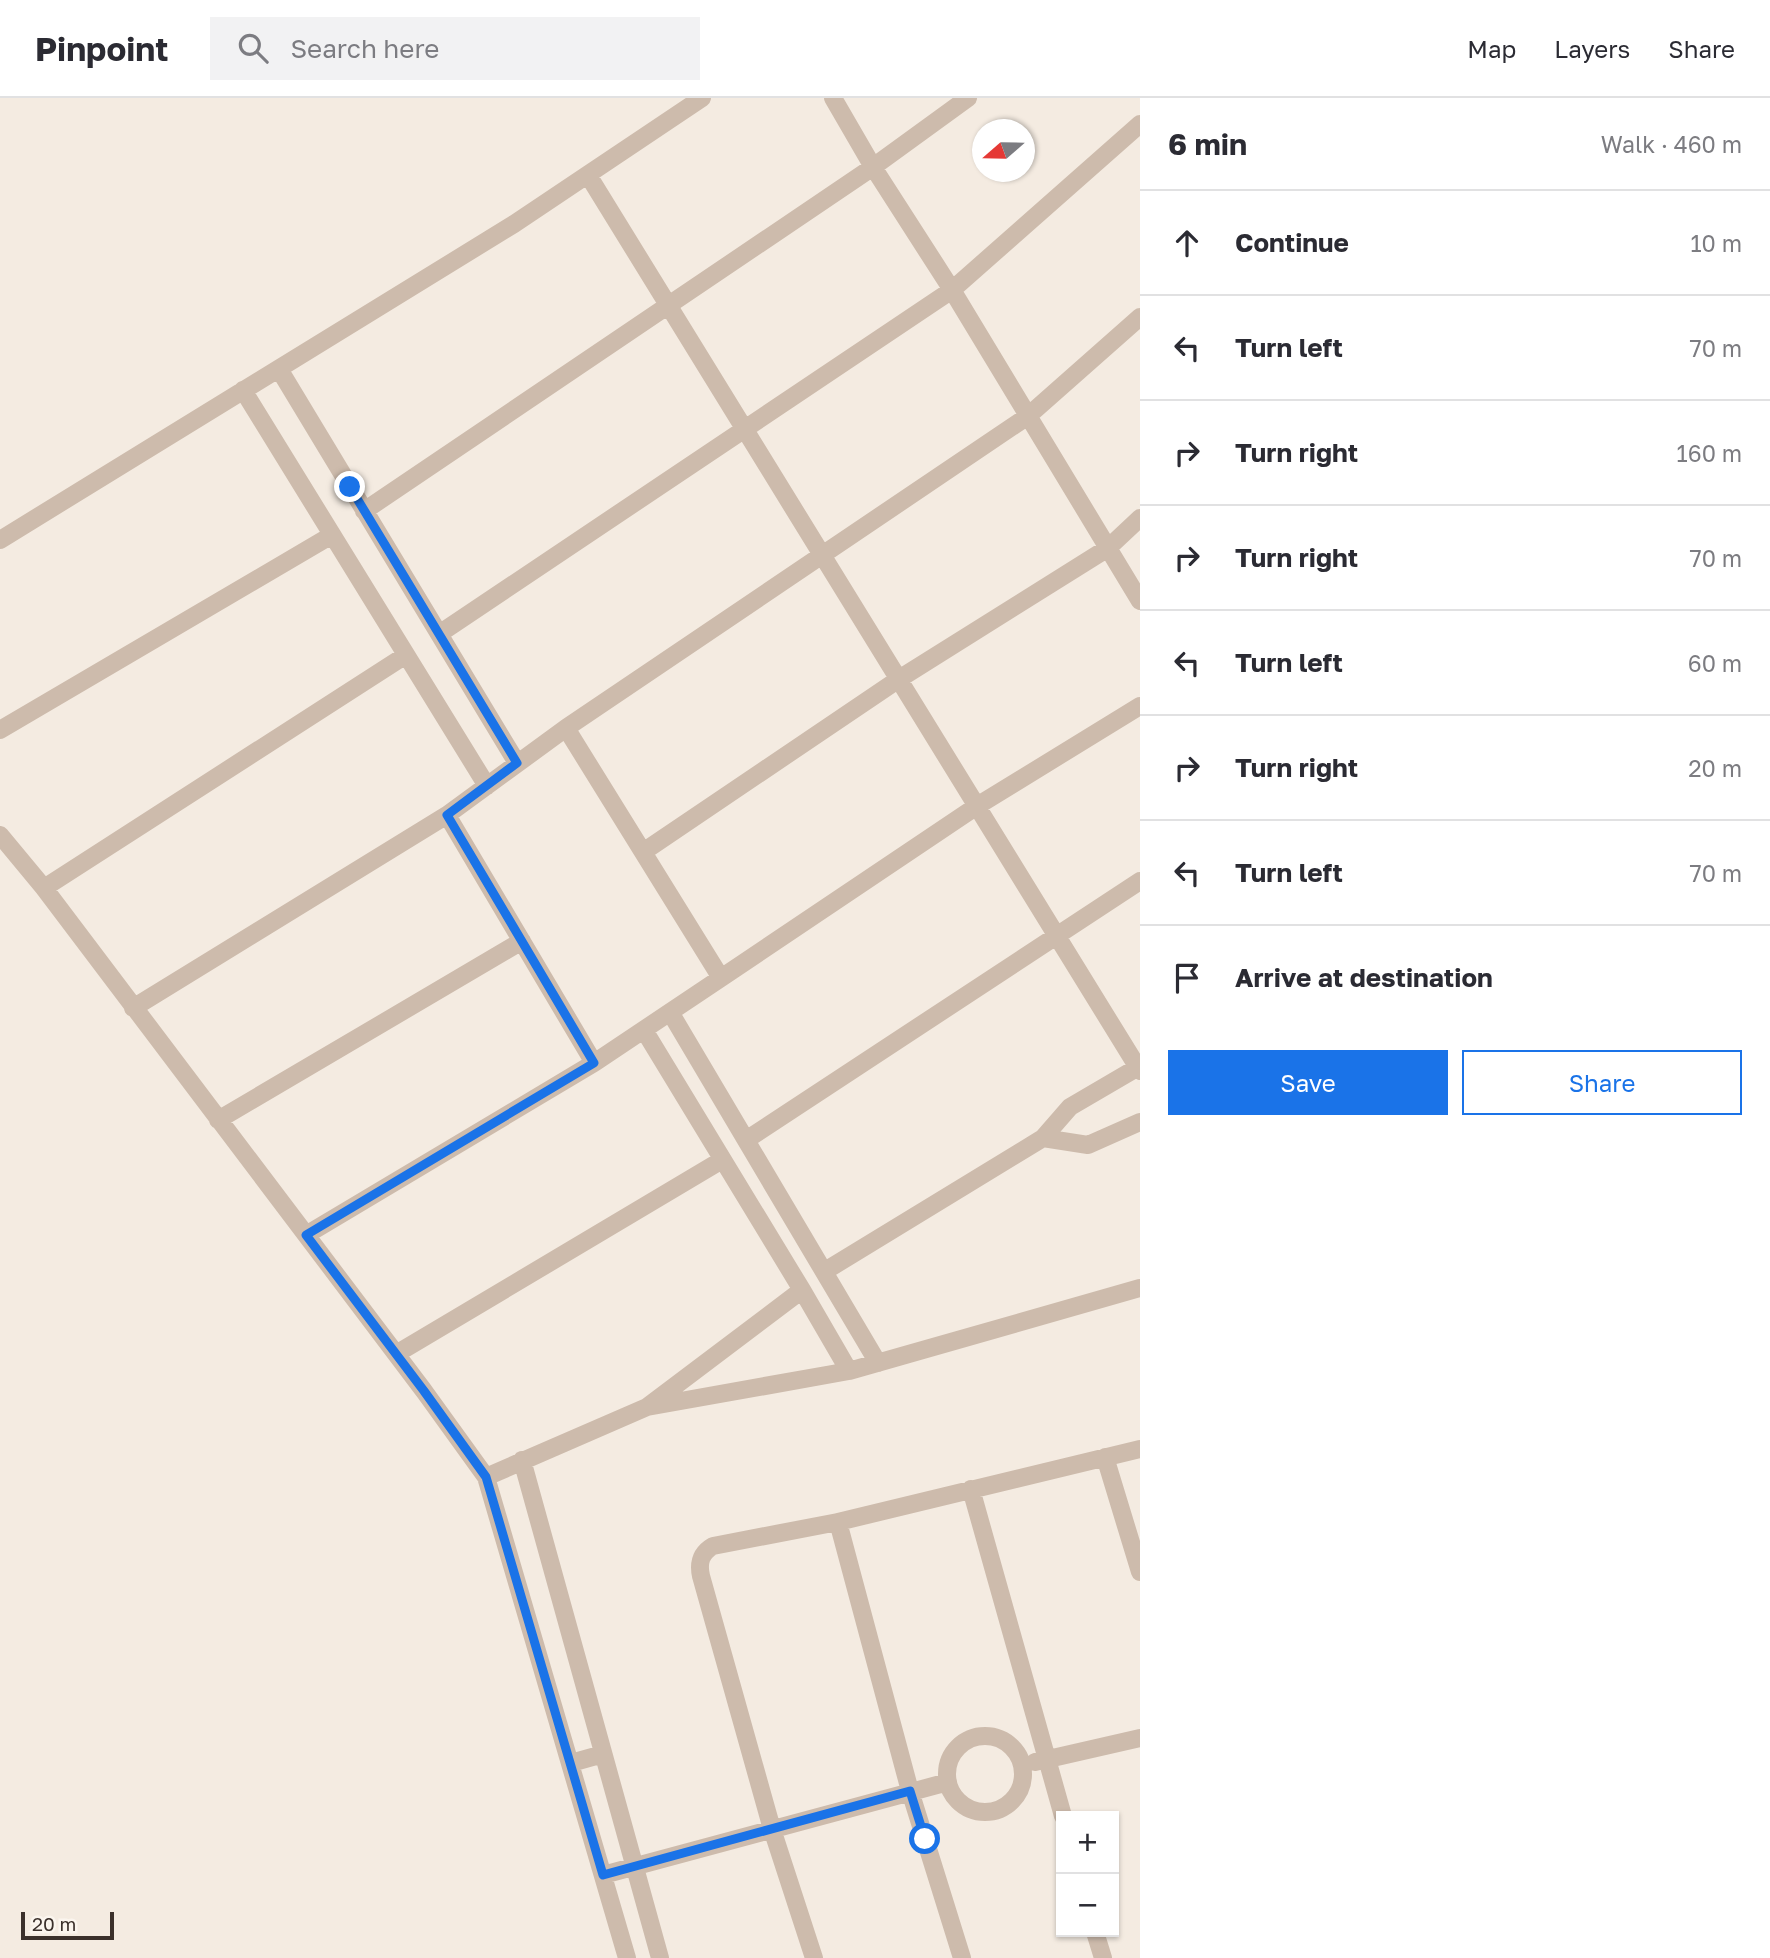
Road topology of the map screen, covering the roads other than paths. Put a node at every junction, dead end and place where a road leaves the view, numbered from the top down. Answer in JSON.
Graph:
{"nodes":[{"id":1,"x":702,"y":98,"type":"edge"},
{"id":2,"x":832,"y":98,"type":"edge"},
{"id":3,"x":968,"y":98,"type":"edge"},
{"id":4,"x":1140,"y":124,"type":"edge"},
{"id":5,"x":873,"y":167,"type":"junction"},
{"id":6,"x":588,"y":175,"type":"junction"},
{"id":7,"x":952,"y":290,"type":"junction"},
{"id":8,"x":667,"y":304,"type":"junction"},
{"id":9,"x":1140,"y":317,"type":"edge"},
{"id":10,"x":279,"y":369,"type":"junction"},
{"id":11,"x":243,"y":390,"type":"junction"},
{"id":12,"x":1028,"y":416,"type":"junction"},
{"id":13,"x":744,"y":428,"type":"junction"},
{"id":14,"x":364,"y":511,"type":"junction"},
{"id":15,"x":1140,"y":518,"type":"edge"},
{"id":16,"x":332,"y":535,"type":"junction"},
{"id":17,"x":0,"y":540,"type":"edge"},
{"id":18,"x":1108,"y":548,"type":"junction"},
{"id":19,"x":822,"y":555,"type":"junction"},
{"id":20,"x":1140,"y":601,"type":"edge"},
{"id":21,"x":439,"y":634,"type":"junction"},
{"id":22,"x":406,"y":655,"type":"junction"},
{"id":23,"x":899,"y":679,"type":"junction"},
{"id":24,"x":1140,"y":706,"type":"edge"},
{"id":25,"x":566,"y":728,"type":"junction"},
{"id":26,"x":0,"y":730,"type":"edge"},
{"id":27,"x":517,"y":763,"type":"junction"},
{"id":28,"x":487,"y":786,"type":"junction"},
{"id":29,"x":977,"y":806,"type":"junction"},
{"id":30,"x":447,"y":815,"type":"junction"},
{"id":31,"x":0,"y":835,"type":"edge"},
{"id":32,"x":643,"y":852,"type":"junction"},
{"id":33,"x":1140,"y":881,"type":"edge"},
{"id":34,"x":44,"y":888,"type":"junction"},
{"id":35,"x":1056,"y":936,"type":"junction"},
{"id":36,"x":522,"y":941,"type":"junction"},
{"id":37,"x":721,"y":978,"type":"junction"},
{"id":38,"x":133,"y":1008,"type":"junction"},
{"id":39,"x":670,"y":1012,"type":"junction"},
{"id":40,"x":644,"y":1030,"type":"junction"},
{"id":41,"x":594,"y":1063,"type":"junction"},
{"id":42,"x":1139,"y":1068,"type":"edge"},
{"id":43,"x":218,"y":1120,"type":"junction"},
{"id":44,"x":1140,"y":1122,"type":"edge"},
{"id":45,"x":1043,"y":1138,"type":"junction"},
{"id":46,"x":746,"y":1140,"type":"junction"},
{"id":47,"x":722,"y":1160,"type":"junction"},
{"id":48,"x":306,"y":1235,"type":"junction"},
{"id":49,"x":824,"y":1271,"type":"junction"},
{"id":50,"x":1140,"y":1288,"type":"edge"},
{"id":51,"x":803,"y":1290,"type":"junction"},
{"id":52,"x":396,"y":1354,"type":"junction"},
{"id":53,"x":878,"y":1363,"type":"junction"},
{"id":54,"x":849,"y":1371,"type":"junction"},
{"id":55,"x":647,"y":1407,"type":"junction"},
{"id":56,"x":1140,"y":1449,"type":"edge"},
{"id":57,"x":1105,"y":1457,"type":"junction"},
{"id":58,"x":522,"y":1460,"type":"junction"},
{"id":59,"x":486,"y":1477,"type":"junction"},
{"id":60,"x":971,"y":1489,"type":"junction"},
{"id":61,"x":838,"y":1522,"type":"junction"},
{"id":62,"x":1140,"y":1572,"type":"edge"},
{"id":63,"x":1140,"y":1738,"type":"edge"},
{"id":64,"x":603,"y":1754,"type":"junction"},
{"id":65,"x":1047,"y":1759,"type":"junction"},
{"id":66,"x":571,"y":1763,"type":"junction"},
{"id":67,"x":1022,"y":1765,"type":"junction"},
{"id":68,"x":947,"y":1782,"type":"junction"},
{"id":69,"x":910,"y":1791,"type":"junction"},
{"id":70,"x":1062,"y":1811,"type":"edge"},
{"id":71,"x":772,"y":1829,"type":"junction"},
{"id":72,"x":634,"y":1866,"type":"junction"},
{"id":73,"x":603,"y":1875,"type":"junction"},
{"id":74,"x":1097,"y":1937,"type":"edge"},
{"id":75,"x":627,"y":1958,"type":"edge"},
{"id":76,"x":660,"y":1958,"type":"edge"},
{"id":77,"x":814,"y":1958,"type":"edge"},
{"id":78,"x":962,"y":1958,"type":"edge"},
{"id":79,"x":1103,"y":1958,"type":"edge"}],
"edges":[{"from":1,"to":6,"type":"street"},
{"from":2,"to":5,"type":"street"},
{"from":3,"to":5,"type":"street"},
{"from":4,"to":7,"type":"street"},
{"from":5,"to":7,"type":"street"},
{"from":5,"to":8,"type":"street"},
{"from":6,"to":8,"type":"street"},
{"from":6,"to":10,"type":"street"},
{"from":7,"to":12,"type":"street"},
{"from":7,"to":13,"type":"street"},
{"from":8,"to":13,"type":"street"},
{"from":8,"to":14,"type":"street"},
{"from":9,"to":12,"type":"street"},
{"from":10,"to":11,"type":"street"},
{"from":10,"to":14,"type":"street"},
{"from":11,"to":16,"type":"street"},
{"from":11,"to":17,"type":"street"},
{"from":12,"to":18,"type":"street"},
{"from":12,"to":19,"type":"street"},
{"from":13,"to":19,"type":"street"},
{"from":13,"to":21,"type":"street"},
{"from":14,"to":21,"type":"street"},
{"from":15,"to":18,"type":"street"},
{"from":16,"to":22,"type":"street"},
{"from":16,"to":26,"type":"street"},
{"from":18,"to":20,"type":"street"},
{"from":18,"to":23,"type":"street"},
{"from":19,"to":23,"type":"street"},
{"from":19,"to":25,"type":"street"},
{"from":21,"to":27,"type":"street"},
{"from":22,"to":28,"type":"street"},
{"from":22,"to":34,"type":"street"},
{"from":23,"to":29,"type":"street"},
{"from":23,"to":32,"type":"street"},
{"from":24,"to":29,"type":"street"},
{"from":25,"to":27,"type":"street"},
{"from":25,"to":32,"type":"street"},
{"from":27,"to":28,"type":"street"},
{"from":28,"to":30,"type":"street"},
{"from":29,"to":35,"type":"street"},
{"from":29,"to":37,"type":"street"},
{"from":30,"to":36,"type":"street"},
{"from":30,"to":38,"type":"street"},
{"from":31,"to":34,"type":"street"},
{"from":32,"to":37,"type":"street"},
{"from":33,"to":35,"type":"street"},
{"from":34,"to":38,"type":"street"},
{"from":35,"to":42,"type":"street"},
{"from":35,"to":46,"type":"street"},
{"from":36,"to":41,"type":"street"},
{"from":36,"to":43,"type":"street"},
{"from":37,"to":39,"type":"street"},
{"from":38,"to":43,"type":"street"},
{"from":39,"to":40,"type":"street"},
{"from":39,"to":46,"type":"street"},
{"from":40,"to":41,"type":"street"},
{"from":40,"to":47,"type":"street"},
{"from":41,"to":48,"type":"street"},
{"from":42,"to":45,"type":"street"},
{"from":43,"to":48,"type":"street"},
{"from":44,"to":45,"type":"street"},
{"from":45,"to":49,"type":"street"},
{"from":46,"to":49,"type":"street"},
{"from":47,"to":51,"type":"street"},
{"from":47,"to":52,"type":"street"},
{"from":48,"to":52,"type":"street"},
{"from":49,"to":53,"type":"street"},
{"from":50,"to":53,"type":"street"},
{"from":51,"to":54,"type":"street"},
{"from":51,"to":55,"type":"street"},
{"from":52,"to":59,"type":"street"},
{"from":53,"to":54,"type":"street"},
{"from":54,"to":55,"type":"street"},
{"from":55,"to":58,"type":"street"},
{"from":56,"to":57,"type":"street"},
{"from":57,"to":60,"type":"street"},
{"from":57,"to":62,"type":"street"},
{"from":58,"to":59,"type":"street"},
{"from":58,"to":64,"type":"street"},
{"from":59,"to":66,"type":"street"},
{"from":60,"to":61,"type":"street"},
{"from":60,"to":65,"type":"street"},
{"from":61,"to":69,"type":"street"},
{"from":61,"to":71,"type":"street"},
{"from":63,"to":65,"type":"street"},
{"from":64,"to":66,"type":"street"},
{"from":64,"to":72,"type":"street"},
{"from":65,"to":67,"type":"street"},
{"from":65,"to":70,"type":"street"},
{"from":66,"to":73,"type":"street"},
{"from":67,"to":68,"type":"street"},
{"from":67,"to":68,"type":"street"},
{"from":68,"to":69,"type":"street"},
{"from":69,"to":71,"type":"street"},
{"from":69,"to":78,"type":"street"},
{"from":71,"to":72,"type":"street"},
{"from":71,"to":77,"type":"street"},
{"from":72,"to":73,"type":"street"},
{"from":72,"to":76,"type":"street"},
{"from":73,"to":75,"type":"street"},
{"from":74,"to":79,"type":"street"}]}
